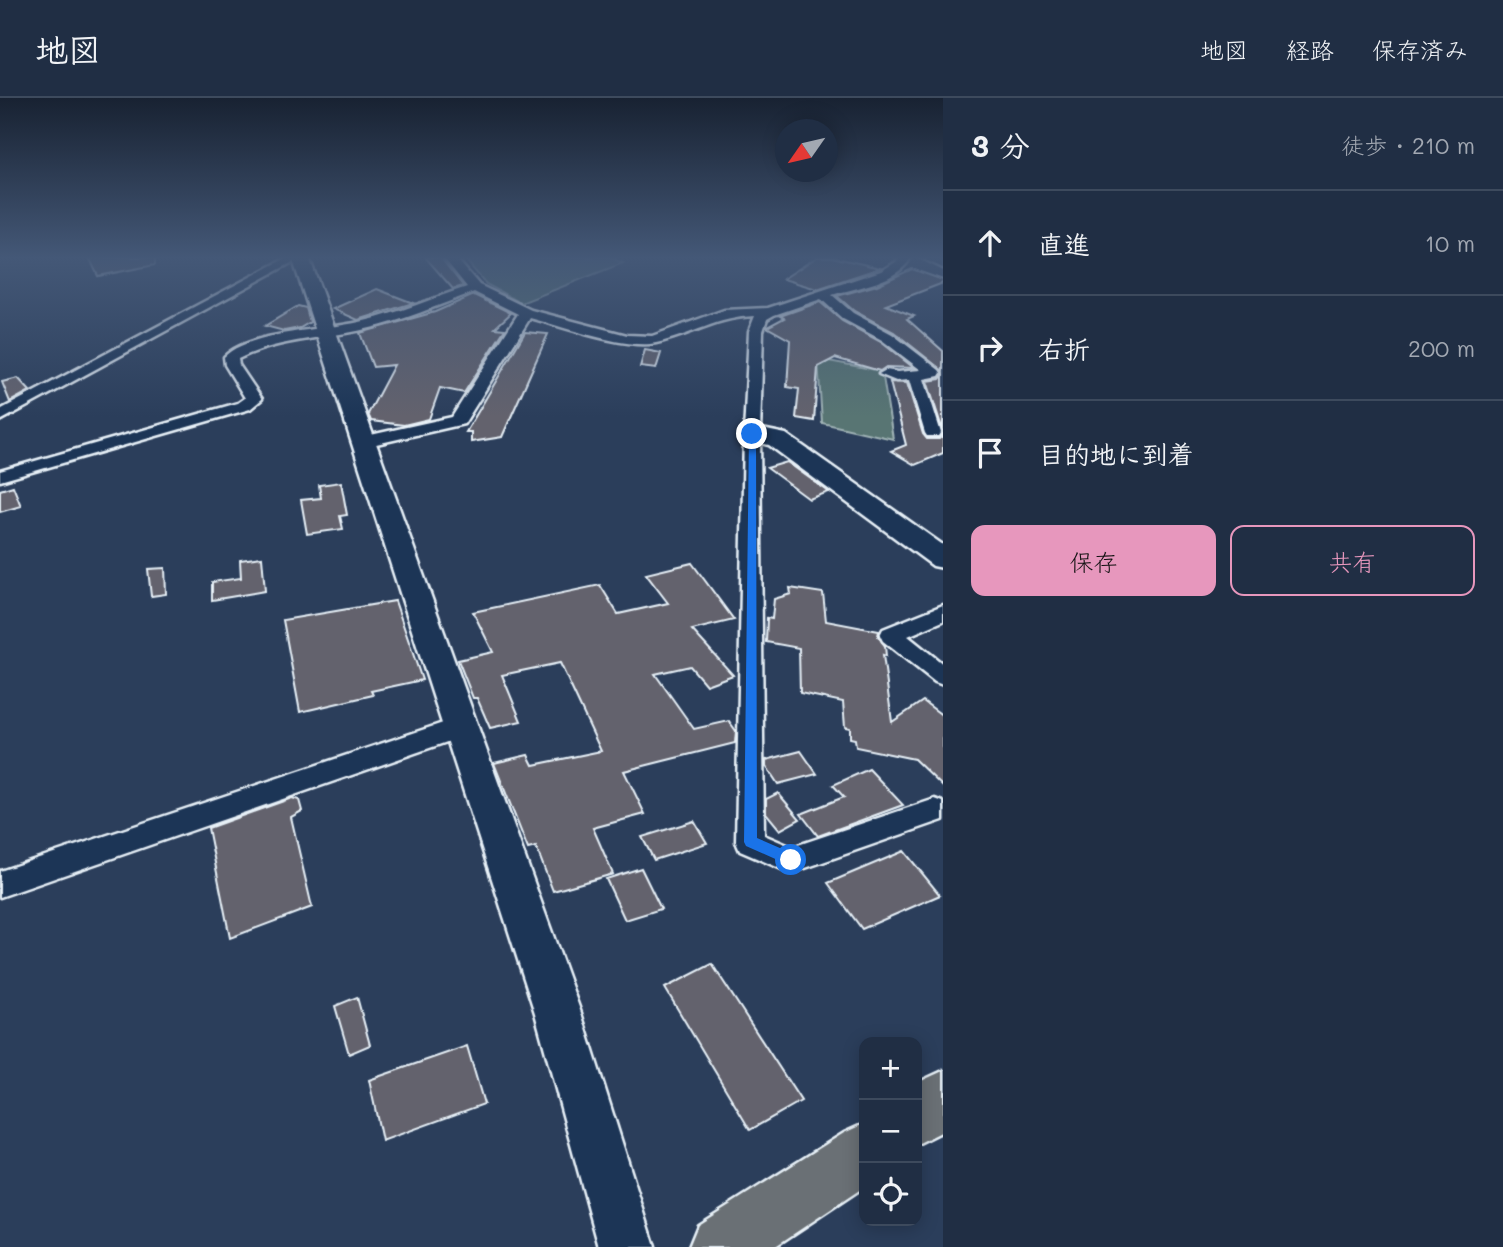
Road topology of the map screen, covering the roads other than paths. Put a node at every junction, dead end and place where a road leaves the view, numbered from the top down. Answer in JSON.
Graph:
{"nodes":[{"id":1,"x":195,"y":311,"type":"edge"},
{"id":2,"x":318,"y":311,"type":"edge"},
{"id":3,"x":409,"y":311,"type":"edge"},
{"id":4,"x":521,"y":311,"type":"edge"},
{"id":5,"x":776,"y":311,"type":"edge"},
{"id":6,"x":842,"y":311,"type":"edge"},
{"id":7,"x":526,"y":313,"type":"junction"},
{"id":8,"x":769,"y":313,"type":"junction"},
{"id":9,"x":326,"y":331,"type":"junction"},
{"id":10,"x":886,"y":374,"type":"dead end"},
{"id":11,"x":915,"y":375,"type":"junction"},
{"id":12,"x":939,"y":375,"type":"edge"},
{"id":13,"x":1,"y":412,"type":"edge"},
{"id":14,"x":933,"y":433,"type":"dead end"},
{"id":15,"x":752,"y":434,"type":"junction"},
{"id":16,"x":363,"y":442,"type":"junction"},
{"id":17,"x":0,"y":476,"type":"edge"},
{"id":18,"x":943,"y":559,"type":"edge"},
{"id":19,"x":943,"y":612,"type":"edge"},
{"id":20,"x":943,"y":676,"type":"edge"},
{"id":21,"x":461,"y":727,"type":"junction"},
{"id":22,"x":941,"y":812,"type":"edge"},
{"id":23,"x":0,"y":884,"type":"edge"},
{"id":24,"x":943,"y":1098,"type":"edge"},
{"id":25,"x":922,"y":1113,"type":"edge"},
{"id":26,"x":859,"y":1156,"type":"edge"},
{"id":27,"x":628,"y":1247,"type":"edge"},
{"id":28,"x":720,"y":1247,"type":"edge"}],
"edges":[{"from":1,"to":13,"type":"street"},
{"from":2,"to":9,"type":"street"},
{"from":3,"to":9,"type":"street"},
{"from":4,"to":7,"type":"street"},
{"from":5,"to":8,"type":"street"},
{"from":6,"to":12,"type":"street"},
{"from":7,"to":8,"type":"street"},
{"from":7,"to":16,"type":"street"},
{"from":8,"to":15,"type":"street"},
{"from":9,"to":16,"type":"street"},
{"from":9,"to":17,"type":"street"},
{"from":10,"to":11,"type":"street"},
{"from":11,"to":12,"type":"street"},
{"from":11,"to":14,"type":"street"},
{"from":15,"to":18,"type":"street"},
{"from":15,"to":22,"type":"street"},
{"from":16,"to":21,"type":"street"},
{"from":19,"to":20,"type":"street"},
{"from":21,"to":23,"type":"street"},
{"from":21,"to":27,"type":"street"},
{"from":24,"to":25,"type":"main road"},
{"from":26,"to":28,"type":"main road"}]}
